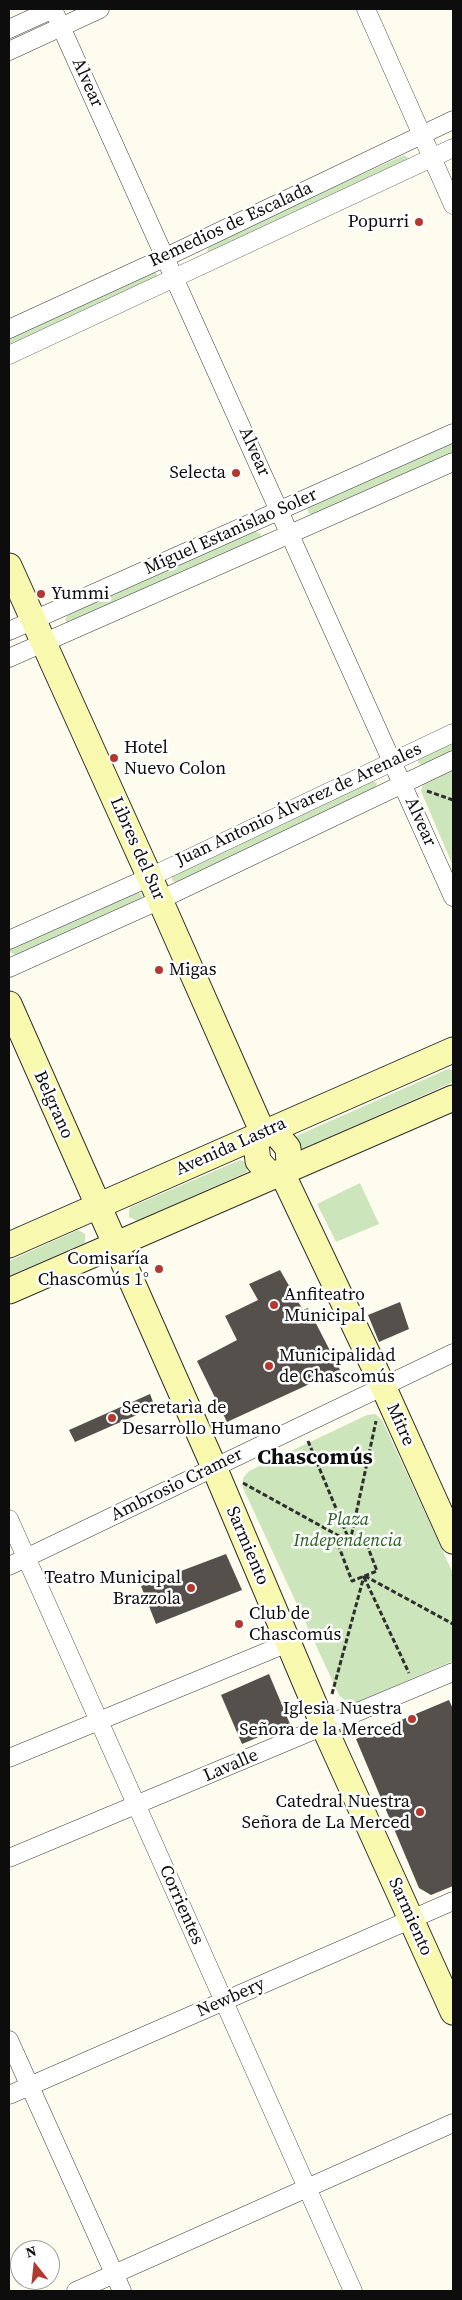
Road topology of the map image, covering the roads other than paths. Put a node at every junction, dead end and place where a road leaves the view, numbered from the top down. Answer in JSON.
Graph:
{"nodes":[{"id":1,"x":53,"y":9,"type":"edge"},
{"id":2,"x":100,"y":9,"type":"edge"},
{"id":3,"x":366,"y":9,"type":"edge"},
{"id":4,"x":61,"y":27,"type":"junction"},
{"id":5,"x":9,"y":29,"type":"edge"},
{"id":6,"x":9,"y":51,"type":"edge"},
{"id":7,"x":453,"y":120,"type":"edge"},
{"id":8,"x":422,"y":135,"type":"junction"},
{"id":9,"x":453,"y":148,"type":"edge"},
{"id":10,"x":432,"y":158,"type":"junction"},
{"id":11,"x":453,"y":205,"type":"edge"},
{"id":12,"x":166,"y":257,"type":"junction"},
{"id":13,"x":176,"y":279,"type":"junction"},
{"id":14,"x":9,"y":329,"type":"edge"},
{"id":15,"x":9,"y":355,"type":"edge"},
{"id":16,"x":453,"y":433,"type":"edge"},
{"id":17,"x":453,"y":462,"type":"edge"},
{"id":18,"x":280,"y":511,"type":"junction"},
{"id":19,"x":290,"y":534,"type":"junction"},
{"id":20,"x":9,"y":566,"type":"edge"},
{"id":21,"x":34,"y":621,"type":"junction"},
{"id":22,"x":9,"y":631,"type":"edge"},
{"id":23,"x":44,"y":643,"type":"junction"},
{"id":24,"x":9,"y":658,"type":"edge"},
{"id":25,"x":453,"y":733,"type":"edge"},
{"id":26,"x":453,"y":760,"type":"edge"},
{"id":27,"x":393,"y":761,"type":"junction"},
{"id":28,"x":403,"y":783,"type":"junction"},
{"id":29,"x":150,"y":877,"type":"junction"},
{"id":30,"x":453,"y":896,"type":"edge"},
{"id":31,"x":160,"y":900,"type":"junction"},
{"id":32,"x":9,"y":940,"type":"edge"},
{"id":33,"x":9,"y":968,"type":"edge"},
{"id":34,"x":9,"y":1004,"type":"edge"},
{"id":35,"x":453,"y":1050,"type":"edge"},
{"id":36,"x":453,"y":1098,"type":"edge"},
{"id":37,"x":263,"y":1133,"type":"junction"},
{"id":38,"x":282,"y":1173,"type":"junction"},
{"id":39,"x":98,"y":1206,"type":"junction"},
{"id":40,"x":9,"y":1245,"type":"edge"},
{"id":41,"x":115,"y":1245,"type":"junction"},
{"id":42,"x":9,"y":1291,"type":"edge"},
{"id":43,"x":453,"y":1353,"type":"edge"},
{"id":44,"x":383,"y":1386,"type":"junction"},
{"id":45,"x":214,"y":1467,"type":"junction"},
{"id":46,"x":9,"y":1519,"type":"edge"},
{"id":47,"x":453,"y":1541,"type":"edge"},
{"id":48,"x":26,"y":1558,"type":"junction"},
{"id":49,"x":9,"y":1566,"type":"edge"},
{"id":50,"x":288,"y":1643,"type":"junction"},
{"id":51,"x":453,"y":1672,"type":"edge"},
{"id":52,"x":99,"y":1721,"type":"junction"},
{"id":53,"x":324,"y":1727,"type":"junction"},
{"id":54,"x":9,"y":1758,"type":"edge"},
{"id":55,"x":136,"y":1806,"type":"junction"},
{"id":56,"x":9,"y":1858,"type":"edge"},
{"id":57,"x":453,"y":1901,"type":"edge"},
{"id":58,"x":411,"y":1919,"type":"junction"},
{"id":59,"x":223,"y":2001,"type":"junction"},
{"id":60,"x":453,"y":2012,"type":"edge"},
{"id":61,"x":9,"y":2040,"type":"edge"},
{"id":62,"x":30,"y":2086,"type":"junction"},
{"id":63,"x":9,"y":2095,"type":"edge"},
{"id":64,"x":453,"y":2124,"type":"edge"},
{"id":65,"x":307,"y":2189,"type":"junction"},
{"id":66,"x":114,"y":2274,"type":"junction"},
{"id":67,"x":76,"y":2291,"type":"edge"},
{"id":68,"x":122,"y":2291,"type":"edge"},
{"id":69,"x":353,"y":2291,"type":"edge"}],
"edges":[{"from":1,"to":4,"type":"street","name":"Alvear"},
{"from":1,"to":5,"type":"street"},
{"from":2,"to":4,"type":"street"},
{"from":3,"to":8,"type":"street"},
{"from":4,"to":6,"type":"street"},
{"from":4,"to":12,"type":"street","name":"Alvear"},
{"from":7,"to":8,"type":"street","name":"Remedios de Escalada"},
{"from":8,"to":10,"type":"street"},
{"from":8,"to":12,"type":"street","name":"Remedios de Escalada"},
{"from":9,"to":10,"type":"street","name":"Remedios de Escalada"},
{"from":10,"to":11,"type":"street"},
{"from":10,"to":13,"type":"street","name":"Remedios de Escalada"},
{"from":12,"to":13,"type":"street","name":"Alvear"},
{"from":12,"to":14,"type":"street","name":"Remedios de Escalada"},
{"from":13,"to":15,"type":"street","name":"Remedios de Escalada"},
{"from":13,"to":18,"type":"street","name":"Alvear"},
{"from":16,"to":18,"type":"street","name":"Miguel Estanislao Soler"},
{"from":17,"to":19,"type":"street","name":"Miguel Estanislao Soler"},
{"from":18,"to":19,"type":"street","name":"Alvear"},
{"from":18,"to":21,"type":"street","name":"Miguel Estanislao Soler"},
{"from":19,"to":23,"type":"street","name":"Miguel Estanislao Soler"},
{"from":19,"to":27,"type":"street","name":"Alvear"},
{"from":20,"to":21,"type":"main road","name":"Libres del Sur"},
{"from":21,"to":22,"type":"street","name":"Miguel Estanislao Soler"},
{"from":21,"to":23,"type":"main road","name":"Libres del Sur"},
{"from":23,"to":24,"type":"street","name":"Miguel Estanislao Soler"},
{"from":23,"to":29,"type":"main road","name":"Libres del Sur"},
{"from":25,"to":27,"type":"street","name":"Juan Antonio Álvarez de Arenales"},
{"from":26,"to":28,"type":"street","name":"Juan Antonio Álvarez de Arenales"},
{"from":27,"to":28,"type":"street","name":"Alvear"},
{"from":27,"to":29,"type":"street","name":"Juan Antonio Álvarez de Arenales"},
{"from":28,"to":30,"type":"street","name":"Alvear"},
{"from":28,"to":31,"type":"street","name":"Juan Antonio Álvarez de Arenales"},
{"from":29,"to":31,"type":"main road","name":"Libres del Sur"},
{"from":29,"to":32,"type":"street","name":"Juan Antonio Álvarez de Arenales"},
{"from":31,"to":33,"type":"street","name":"Juan Antonio Álvarez de Arenales"},
{"from":31,"to":37,"type":"main road","name":"Libres del Sur"},
{"from":34,"to":39,"type":"main road","name":"Belgrano"},
{"from":35,"to":37,"type":"main road","name":"Avenida Lastra"},
{"from":36,"to":38,"type":"main road"},
{"from":37,"to":38,"type":"main road"},
{"from":37,"to":39,"type":"main road","name":"Avenida Lastra"},
{"from":38,"to":41,"type":"main road"},
{"from":38,"to":44,"type":"main road","name":"Mitre"},
{"from":39,"to":40,"type":"main road","name":"Avenida Lastra"},
{"from":39,"to":41,"type":"main road","name":"Belgrano"},
{"from":41,"to":42,"type":"main road"},
{"from":41,"to":45,"type":"main road","name":"Sarmiento"},
{"from":43,"to":44,"type":"street","name":"Ambrosio Cramer"},
{"from":44,"to":45,"type":"street","name":"Ambrosio Cramer"},
{"from":44,"to":47,"type":"main road","name":"Mitre"},
{"from":45,"to":48,"type":"street","name":"Ambrosio Cramer"},
{"from":45,"to":50,"type":"main road","name":"Sarmiento"},
{"from":46,"to":48,"type":"street","name":"Corrientes"},
{"from":48,"to":49,"type":"street","name":"Ambrosio Cramer"},
{"from":48,"to":52,"type":"street","name":"Corrientes"},
{"from":50,"to":52,"type":"street"},
{"from":50,"to":53,"type":"main road","name":"Sarmiento"},
{"from":51,"to":53,"type":"street","name":"Lavalle"},
{"from":52,"to":54,"type":"street"},
{"from":52,"to":55,"type":"street","name":"Corrientes"},
{"from":53,"to":55,"type":"street","name":"Lavalle"},
{"from":53,"to":58,"type":"main road","name":"Sarmiento"},
{"from":55,"to":56,"type":"street","name":"Lavalle"},
{"from":55,"to":59,"type":"street","name":"Corrientes"},
{"from":57,"to":58,"type":"street","name":"Newbery"},
{"from":58,"to":59,"type":"street","name":"Newbery"},
{"from":58,"to":60,"type":"main road","name":"Sarmiento"},
{"from":59,"to":62,"type":"street","name":"Newbery"},
{"from":59,"to":65,"type":"street","name":"Corrientes"},
{"from":61,"to":62,"type":"street"},
{"from":62,"to":63,"type":"street","name":"Newbery"},
{"from":62,"to":66,"type":"street"},
{"from":64,"to":65,"type":"street"},
{"from":65,"to":66,"type":"street"},
{"from":65,"to":69,"type":"street","name":"Corrientes"},
{"from":66,"to":67,"type":"street"},
{"from":66,"to":68,"type":"street"}]}
